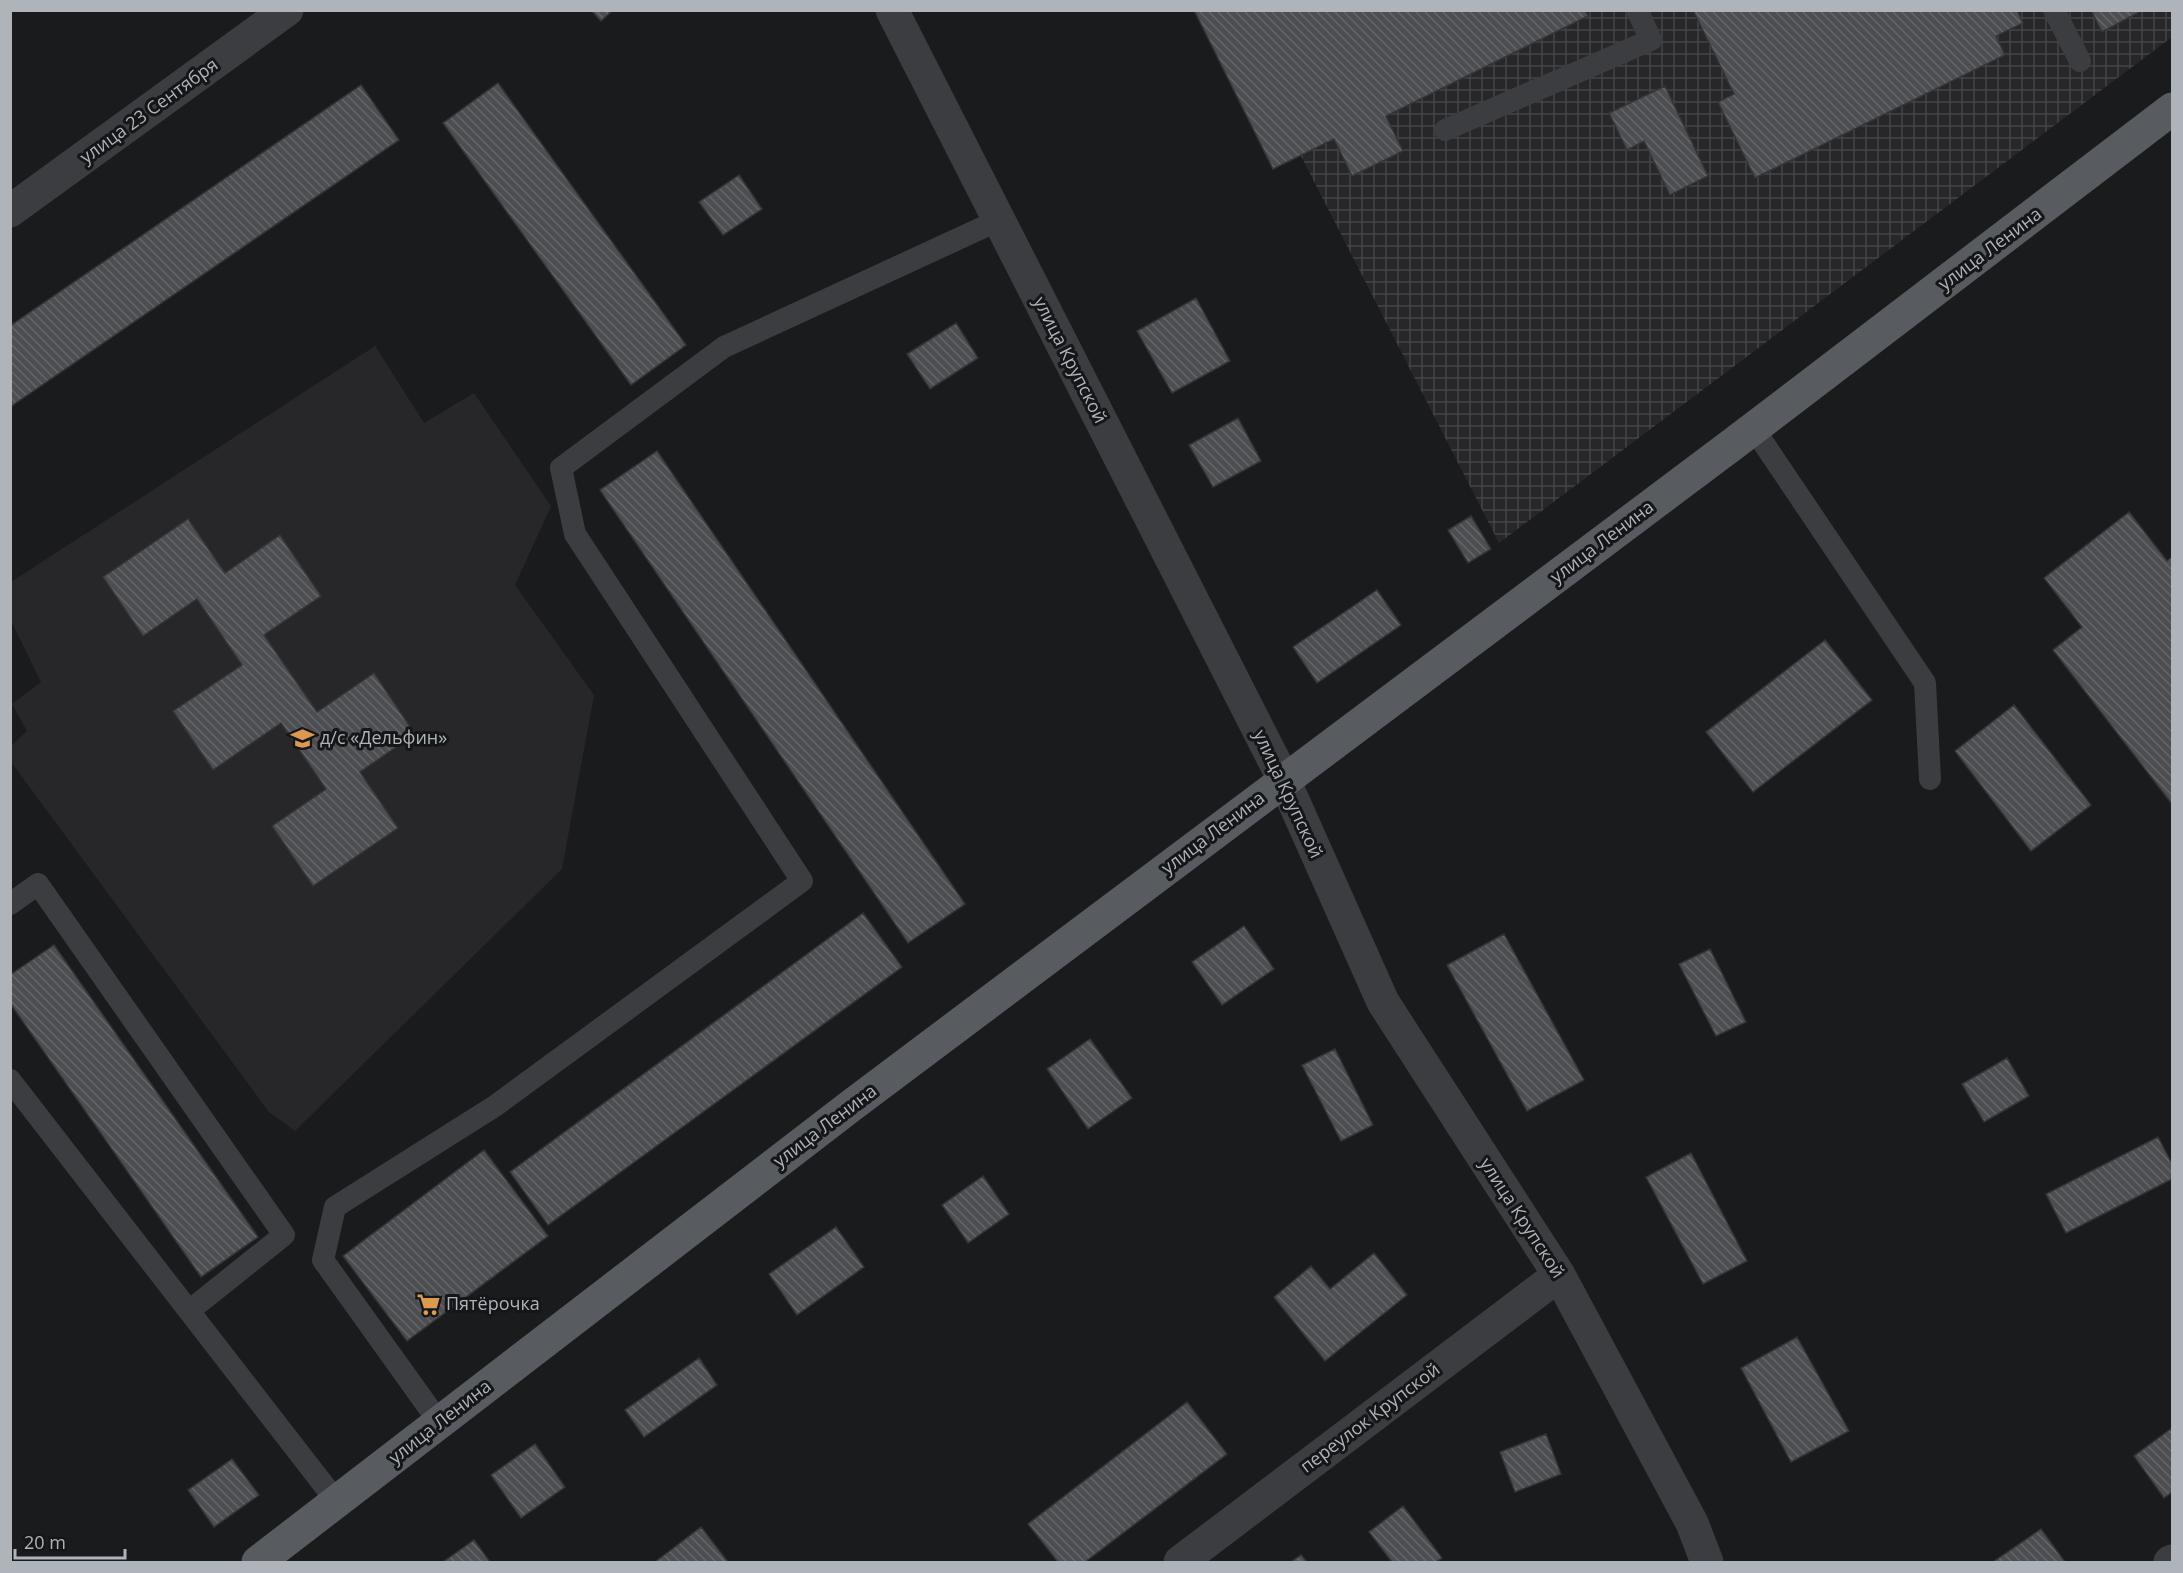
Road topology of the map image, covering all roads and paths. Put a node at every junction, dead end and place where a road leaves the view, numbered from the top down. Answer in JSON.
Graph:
{"nodes":[{"id":1,"x":287,"y":10,"type":"edge"},
{"id":2,"x":892,"y":10,"type":"edge"},
{"id":3,"x":1637,"y":10,"type":"edge"},
{"id":4,"x":2054,"y":10,"type":"edge"},
{"id":5,"x":2080,"y":61,"type":"dead end"},
{"id":6,"x":2172,"y":109,"type":"edge"},
{"id":7,"x":1445,"y":130,"type":"dead end"},
{"id":8,"x":10,"y":212,"type":"edge"},
{"id":9,"x":999,"y":220,"type":"junction"},
{"id":10,"x":1754,"y":429,"type":"junction"},
{"id":11,"x":1930,"y":778,"type":"dead end"},
{"id":12,"x":1284,"y":780,"type":"junction"},
{"id":13,"x":10,"y":904,"type":"edge"},
{"id":14,"x":10,"y":1080,"type":"edge"},
{"id":15,"x":1559,"y":1275,"type":"junction"},
{"id":16,"x":189,"y":1311,"type":"junction"},
{"id":17,"x":439,"y":1422,"type":"junction"},
{"id":18,"x":337,"y":1502,"type":"junction"},
{"id":19,"x":258,"y":1563,"type":"edge"},
{"id":20,"x":1180,"y":1563,"type":"edge"},
{"id":21,"x":1707,"y":1563,"type":"edge"}],
"edges":[{"from":1,"to":8,"type":"street","name":"улица 23 Сентября"},
{"from":2,"to":9,"type":"street","name":"улица Крупской"},
{"from":3,"to":7,"type":"lane"},
{"from":4,"to":5,"type":"lane"},
{"from":6,"to":10,"type":"main road","name":"улица Ленина"},
{"from":9,"to":12,"type":"street","name":"улица Крупской"},
{"from":9,"to":17,"type":"lane"},
{"from":10,"to":11,"type":"lane"},
{"from":10,"to":12,"type":"main road","name":"улица Ленина"},
{"from":12,"to":15,"type":"street","name":"улица Крупской"},
{"from":12,"to":17,"type":"main road","name":"улица Ленина"},
{"from":13,"to":16,"type":"lane"},
{"from":14,"to":16,"type":"lane"},
{"from":15,"to":20,"type":"street","name":"переулок Крупской"},
{"from":15,"to":21,"type":"street","name":"улица Крупской"},
{"from":16,"to":18,"type":"lane"},
{"from":17,"to":18,"type":"main road","name":"улица Ленина"},
{"from":18,"to":19,"type":"main road","name":"улица Ленина"}]}
